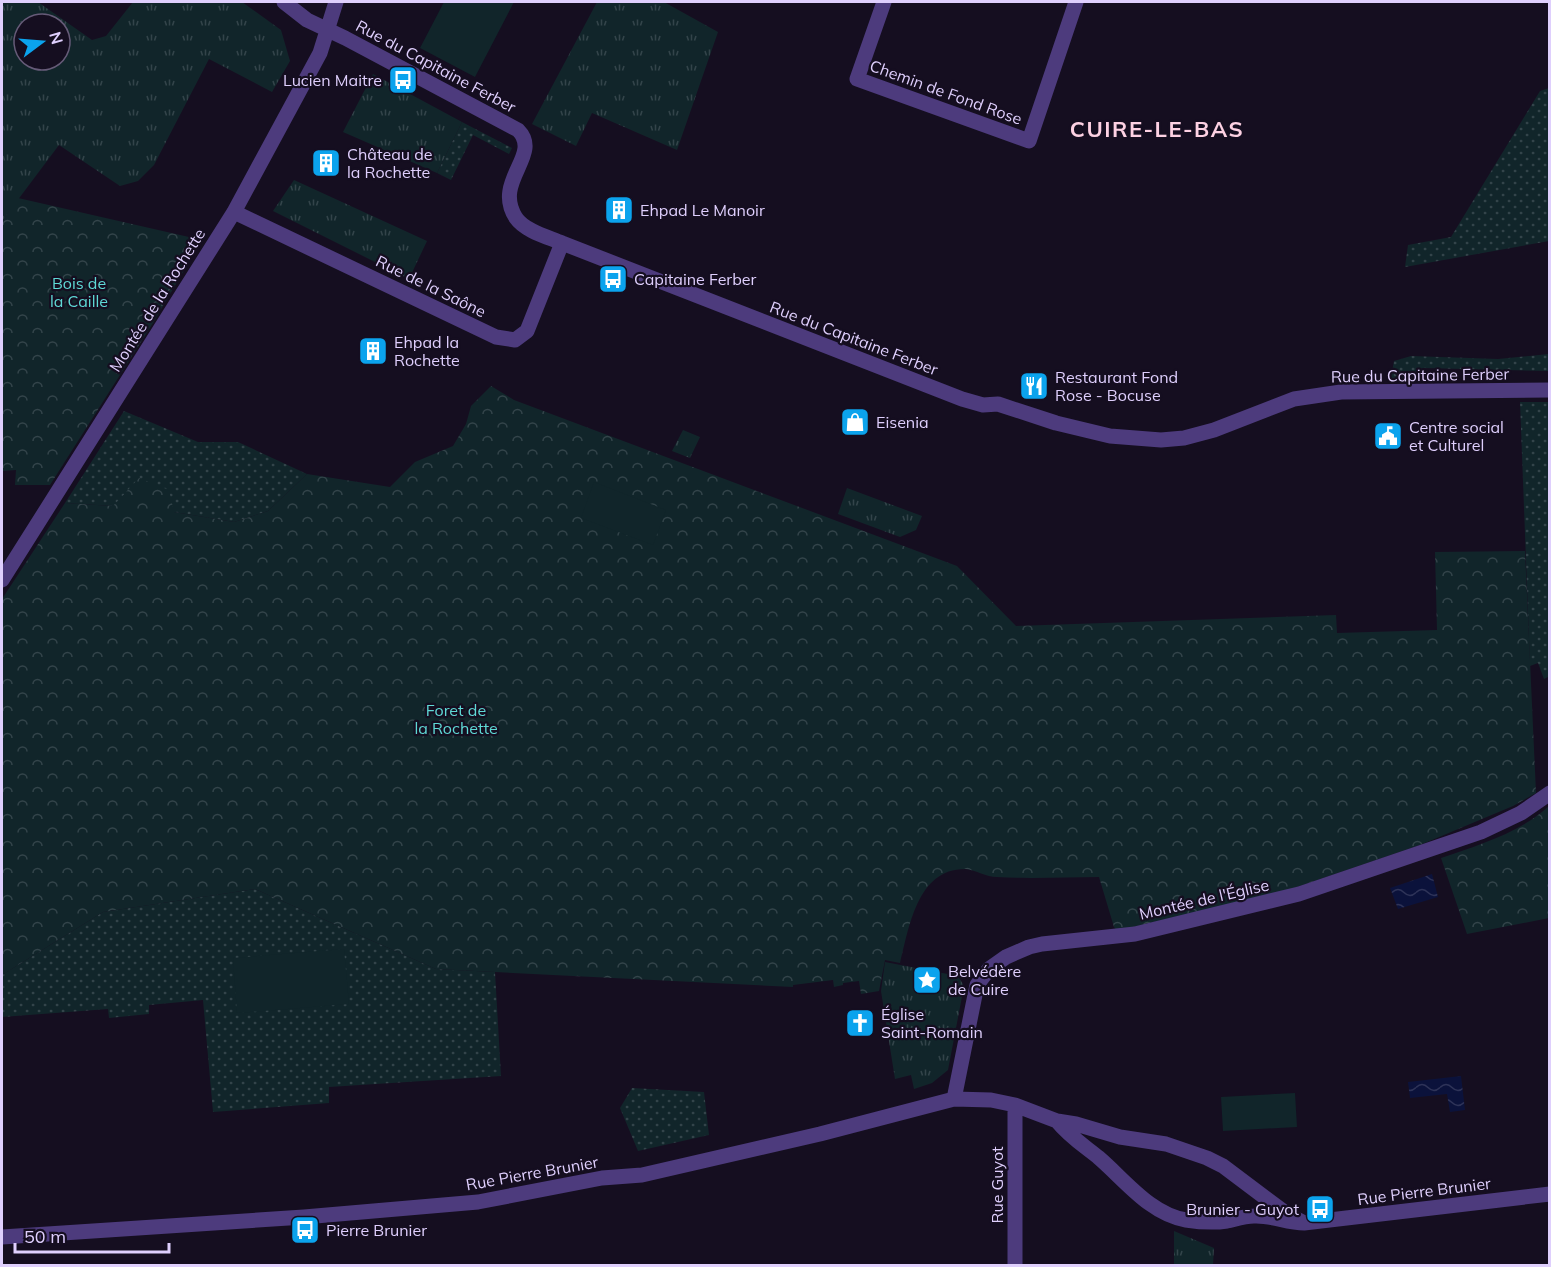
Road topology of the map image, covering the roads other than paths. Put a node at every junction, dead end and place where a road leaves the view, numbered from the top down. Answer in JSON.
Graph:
{"nodes":[{"id":1,"x":284,"y":2,"type":"edge"},
{"id":2,"x":336,"y":2,"type":"edge"},
{"id":3,"x":884,"y":2,"type":"edge"},
{"id":4,"x":1076,"y":2,"type":"edge"},
{"id":5,"x":327,"y":29,"type":"junction"},
{"id":6,"x":234,"y":212,"type":"junction"},
{"id":7,"x":562,"y":243,"type":"junction"},
{"id":8,"x":1550,"y":390,"type":"edge"},
{"id":9,"x":2,"y":580,"type":"edge"},
{"id":10,"x":1550,"y":794,"type":"edge"},
{"id":11,"x":954,"y":1099,"type":"junction"},
{"id":12,"x":1015,"y":1105,"type":"junction"},
{"id":13,"x":1057,"y":1121,"type":"junction"},
{"id":14,"x":1550,"y":1194,"type":"edge"},
{"id":15,"x":1310,"y":1223,"type":"junction"},
{"id":16,"x":2,"y":1237,"type":"edge"},
{"id":17,"x":1015,"y":1266,"type":"edge"}],
"edges":[{"from":1,"to":5,"type":"street","name":"Rue du Capitaine Ferber"},
{"from":2,"to":5,"type":"street","name":"Montée de la Rochette"},
{"from":3,"to":4,"type":"street","name":"Chemin de Fond Rose"},
{"from":5,"to":6,"type":"street","name":"Montée de la Rochette"},
{"from":5,"to":7,"type":"street","name":"Rue du Capitaine Ferber"},
{"from":6,"to":7,"type":"street","name":"Rue de la Saône"},
{"from":6,"to":9,"type":"street","name":"Montée de la Rochette"},
{"from":7,"to":8,"type":"street","name":"Rue du Capitaine Ferber"},
{"from":10,"to":11,"type":"street","name":"Montée de l'Église"},
{"from":11,"to":12,"type":"street","name":"Rue Pierre Brunier"},
{"from":11,"to":16,"type":"street","name":"Rue Pierre Brunier"},
{"from":12,"to":13,"type":"street","name":"Rue Pierre Brunier"},
{"from":12,"to":17,"type":"street","name":"Rue Guyot"},
{"from":13,"to":15,"type":"street","name":"Rue Pierre Brunier"},
{"from":13,"to":15,"type":"street","name":"Rue Pierre Brunier"},
{"from":14,"to":15,"type":"street","name":"Rue Pierre Brunier"}]}
